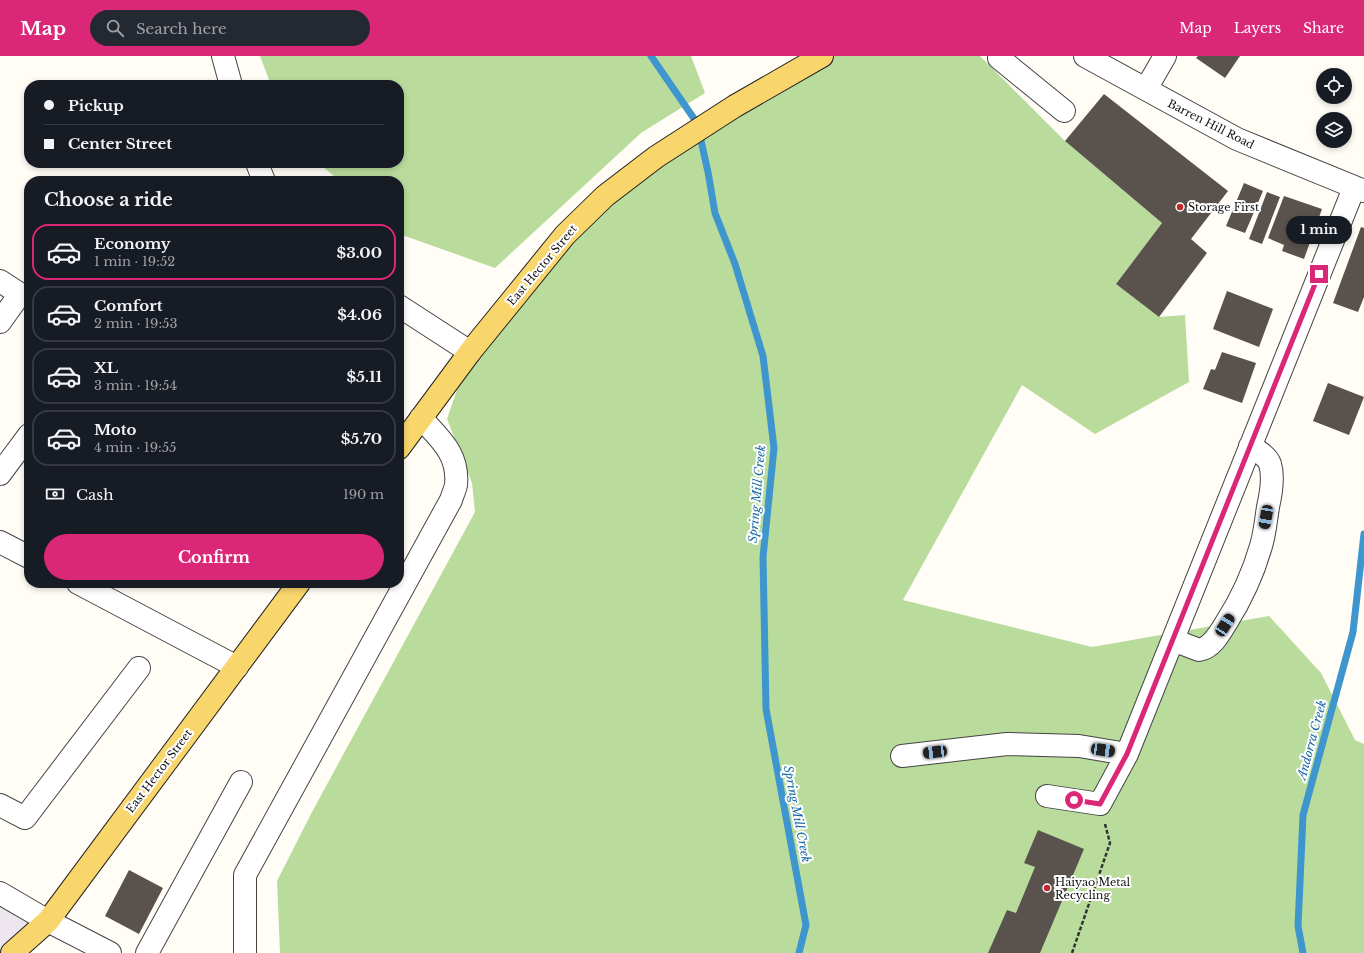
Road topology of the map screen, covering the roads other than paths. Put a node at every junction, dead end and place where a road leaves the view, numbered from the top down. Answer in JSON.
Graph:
{"nodes":[{"id":1,"x":223,"y":56,"type":"edge"},
{"id":2,"x":822,"y":56,"type":"edge"},
{"id":3,"x":1001,"y":56,"type":"edge"},
{"id":4,"x":1085,"y":56,"type":"edge"},
{"id":5,"x":1165,"y":56,"type":"edge"},
{"id":6,"x":230,"y":80,"type":"edge"},
{"id":7,"x":1146,"y":89,"type":"junction"},
{"id":8,"x":1064,"y":111,"type":"dead end"},
{"id":9,"x":1359,"y":189,"type":"edge"},
{"id":10,"x":0,"y":281,"type":"edge"},
{"id":11,"x":404,"y":309,"type":"edge"},
{"id":12,"x":0,"y":322,"type":"edge"},
{"id":13,"x":470,"y":352,"type":"junction"},
{"id":14,"x":420,"y":418,"type":"junction"},
{"id":15,"x":404,"y":441,"type":"edge"},
{"id":16,"x":24,"y":442,"type":"edge"},
{"id":17,"x":1250,"y":446,"type":"junction"},
{"id":18,"x":0,"y":474,"type":"edge"},
{"id":19,"x":0,"y":542,"type":"edge"},
{"id":20,"x":24,"y":554,"type":"edge"},
{"id":21,"x":404,"y":586,"type":"edge"},
{"id":22,"x":88,"y":588,"type":"edge"},
{"id":23,"x":294,"y":588,"type":"edge"},
{"id":24,"x":403,"y":588,"type":"edge"},
{"id":25,"x":1173,"y":640,"type":"junction"},
{"id":26,"x":237,"y":666,"type":"junction"},
{"id":27,"x":139,"y":668,"type":"dead end"},
{"id":28,"x":1127,"y":754,"type":"junction"},
{"id":29,"x":902,"y":756,"type":"dead end"},
{"id":30,"x":241,"y":782,"type":"dead end"},
{"id":31,"x":1047,"y":796,"type":"dead end"},
{"id":32,"x":0,"y":804,"type":"edge"},
{"id":33,"x":0,"y":893,"type":"edge"},
{"id":34,"x":48,"y":921,"type":"junction"},
{"id":35,"x":12,"y":953,"type":"edge"},
{"id":36,"x":110,"y":953,"type":"edge"},
{"id":37,"x":147,"y":953,"type":"edge"},
{"id":38,"x":245,"y":953,"type":"edge"}],
"edges":[{"from":1,"to":6,"type":"street"},
{"from":2,"to":13,"type":"main road","name":"East Hector Street"},
{"from":3,"to":8,"type":"street"},
{"from":4,"to":7,"type":"street","name":"Barren Hill Road"},
{"from":5,"to":7,"type":"street"},
{"from":7,"to":9,"type":"street","name":"Barren Hill Road"},
{"from":9,"to":17,"type":"street"},
{"from":10,"to":12,"type":"street"},
{"from":11,"to":13,"type":"street"},
{"from":13,"to":14,"type":"main road","name":"East Hector Street"},
{"from":14,"to":15,"type":"main road","name":"East Hector Street"},
{"from":14,"to":21,"type":"street"},
{"from":16,"to":18,"type":"street"},
{"from":17,"to":25,"type":"street"},
{"from":17,"to":25,"type":"street"},
{"from":19,"to":20,"type":"street"},
{"from":22,"to":26,"type":"street"},
{"from":23,"to":26,"type":"main road","name":"East Hector Street"},
{"from":24,"to":38,"type":"street"},
{"from":25,"to":28,"type":"street"},
{"from":26,"to":34,"type":"main road","name":"East Hector Street"},
{"from":27,"to":32,"type":"street"},
{"from":28,"to":29,"type":"street"},
{"from":28,"to":31,"type":"street"},
{"from":30,"to":37,"type":"street"},
{"from":33,"to":34,"type":"street"},
{"from":34,"to":35,"type":"main road","name":"East Hector Street"},
{"from":34,"to":36,"type":"street"}]}
